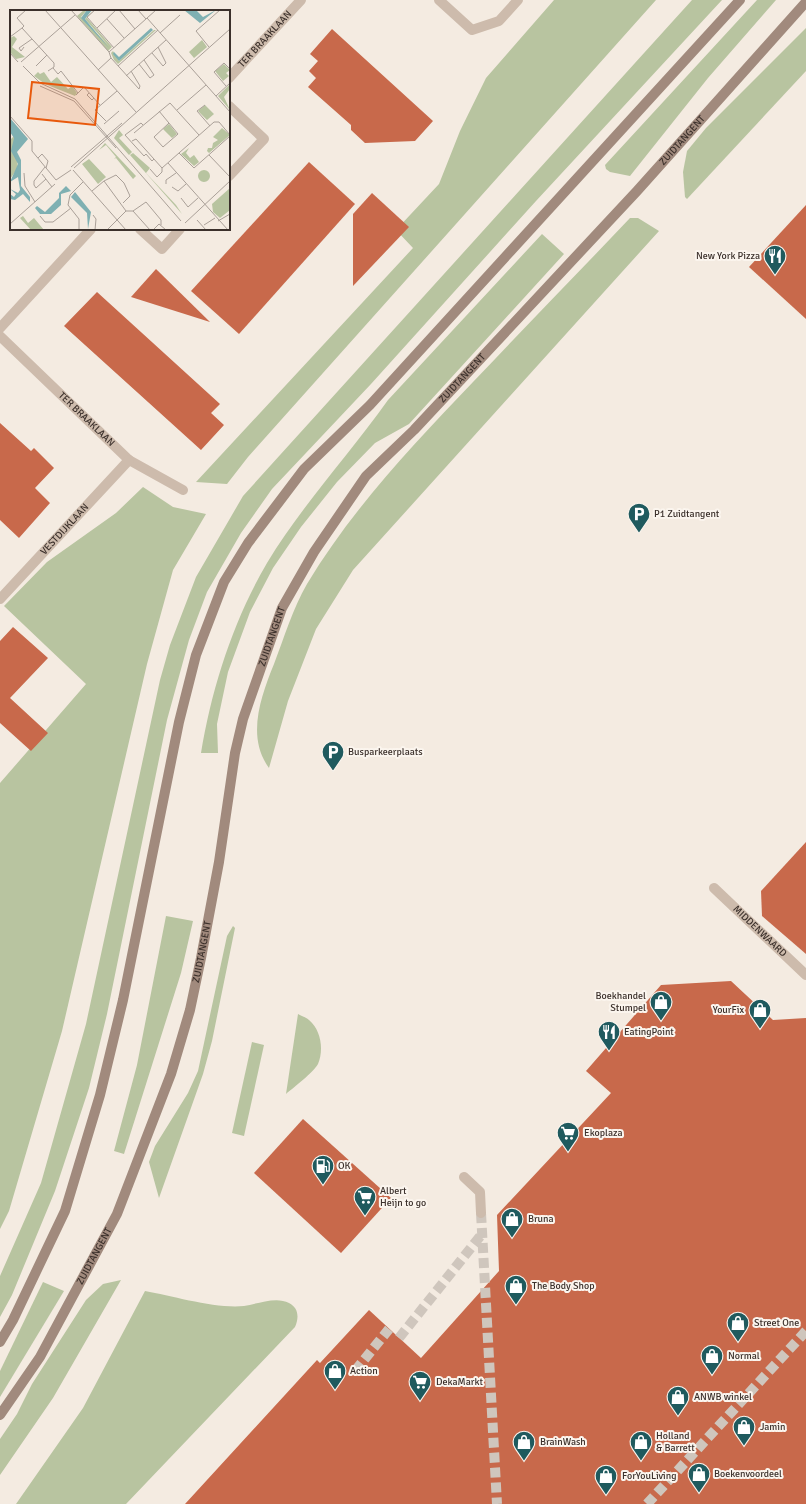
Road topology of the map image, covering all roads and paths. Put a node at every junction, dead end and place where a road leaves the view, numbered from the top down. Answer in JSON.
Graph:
{"nodes":[{"id":1,"x":301,"y":0,"type":"edge"},
{"id":2,"x":439,"y":0,"type":"edge"},
{"id":3,"x":518,"y":0,"type":"edge"},
{"id":4,"x":740,"y":0,"type":"edge"},
{"id":5,"x":806,"y":2,"type":"edge"},
{"id":6,"x":230,"y":77,"type":"edge"},
{"id":7,"x":230,"y":107,"type":"edge"},
{"id":8,"x":230,"y":175,"type":"edge"},
{"id":9,"x":89,"y":230,"type":"edge"},
{"id":10,"x":141,"y":230,"type":"edge"},
{"id":11,"x":179,"y":230,"type":"edge"},
{"id":12,"x":0,"y":328,"type":"edge"},
{"id":13,"x":0,"y":336,"type":"edge"},
{"id":14,"x":129,"y":460,"type":"junction"},
{"id":15,"x":183,"y":490,"type":"dead end"},
{"id":16,"x":0,"y":599,"type":"edge"},
{"id":17,"x":714,"y":888,"type":"dead end"},
{"id":18,"x":806,"y":975,"type":"edge"},
{"id":19,"x":464,"y":1177,"type":"dead end"},
{"id":20,"x":481,"y":1213,"type":"tunnel mouth"},
{"id":21,"x":0,"y":1342,"type":"edge"},
{"id":22,"x":0,"y":1415,"type":"edge"}],
"edges":[{"from":1,"to":6,"type":"street","name":"TER BRAAKLAAN"},
{"from":2,"to":3,"type":"street"},
{"from":4,"to":21,"type":"main road"},
{"from":5,"to":22,"type":"main road","name":"ZUIDTANGENT"},
{"from":7,"to":8,"type":"street"},
{"from":9,"to":12,"type":"street"},
{"from":10,"to":11,"type":"street"},
{"from":13,"to":14,"type":"street","name":"TER BRAAKLAAN"},
{"from":14,"to":15,"type":"street","name":"TER BRAAKLAAN"},
{"from":14,"to":16,"type":"street","name":"VESTDIJKLAAN"},
{"from":17,"to":18,"type":"street","name":"MIDDENWAARD"},
{"from":19,"to":20,"type":"street"}]}
